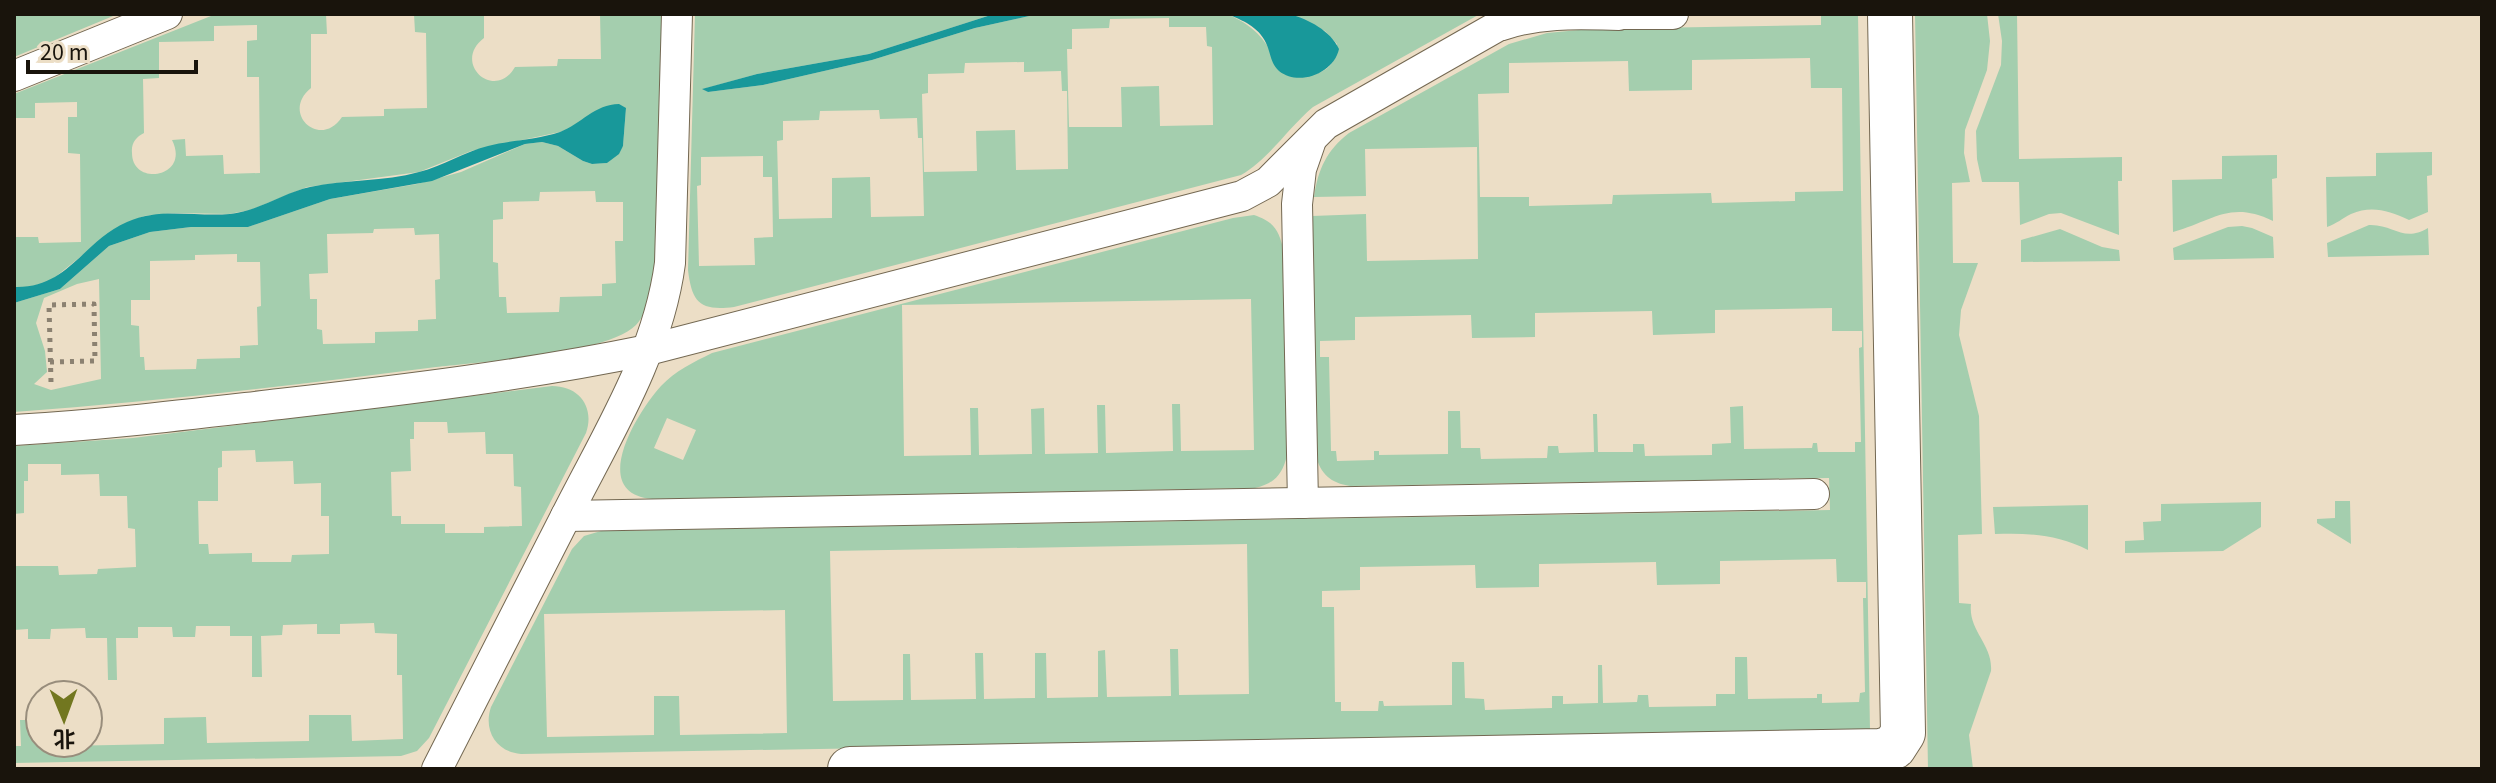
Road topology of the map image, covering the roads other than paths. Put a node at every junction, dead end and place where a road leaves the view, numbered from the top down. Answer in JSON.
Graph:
{"nodes":[{"id":1,"x":167,"y":14,"type":"edge"},
{"id":2,"x":677,"y":14,"type":"edge"},
{"id":3,"x":1617,"y":14,"type":"edge"},
{"id":4,"x":1673,"y":14,"type":"edge"},
{"id":5,"x":1890,"y":14,"type":"edge"},
{"id":6,"x":1509,"y":20,"type":"edge"},
{"id":7,"x":14,"y":76,"type":"edge"},
{"id":8,"x":1339,"y":116,"type":"junction"},
{"id":9,"x":1234,"y":198,"type":"junction"},
{"id":10,"x":1298,"y":243,"type":"junction"},
{"id":11,"x":648,"y":350,"type":"junction"},
{"id":12,"x":14,"y":430,"type":"edge"},
{"id":13,"x":1814,"y":494,"type":"dead end"},
{"id":14,"x":1303,"y":503,"type":"junction"},
{"id":15,"x":566,"y":516,"type":"junction"},
{"id":16,"x":437,"y":769,"type":"edge"},
{"id":17,"x":850,"y":769,"type":"edge"}],
"edges":[{"from":1,"to":7,"type":"lane"},
{"from":2,"to":11,"type":"lane"},
{"from":3,"to":4,"type":"lane"},
{"from":3,"to":6,"type":"lane"},
{"from":5,"to":17,"type":"street"},
{"from":6,"to":8,"type":"lane"},
{"from":8,"to":9,"type":"lane"},
{"from":8,"to":10,"type":"lane"},
{"from":9,"to":10,"type":"lane"},
{"from":9,"to":11,"type":"lane"},
{"from":10,"to":14,"type":"lane"},
{"from":11,"to":12,"type":"lane"},
{"from":11,"to":15,"type":"lane"},
{"from":13,"to":14,"type":"lane"},
{"from":14,"to":15,"type":"lane"},
{"from":15,"to":16,"type":"lane"}]}
